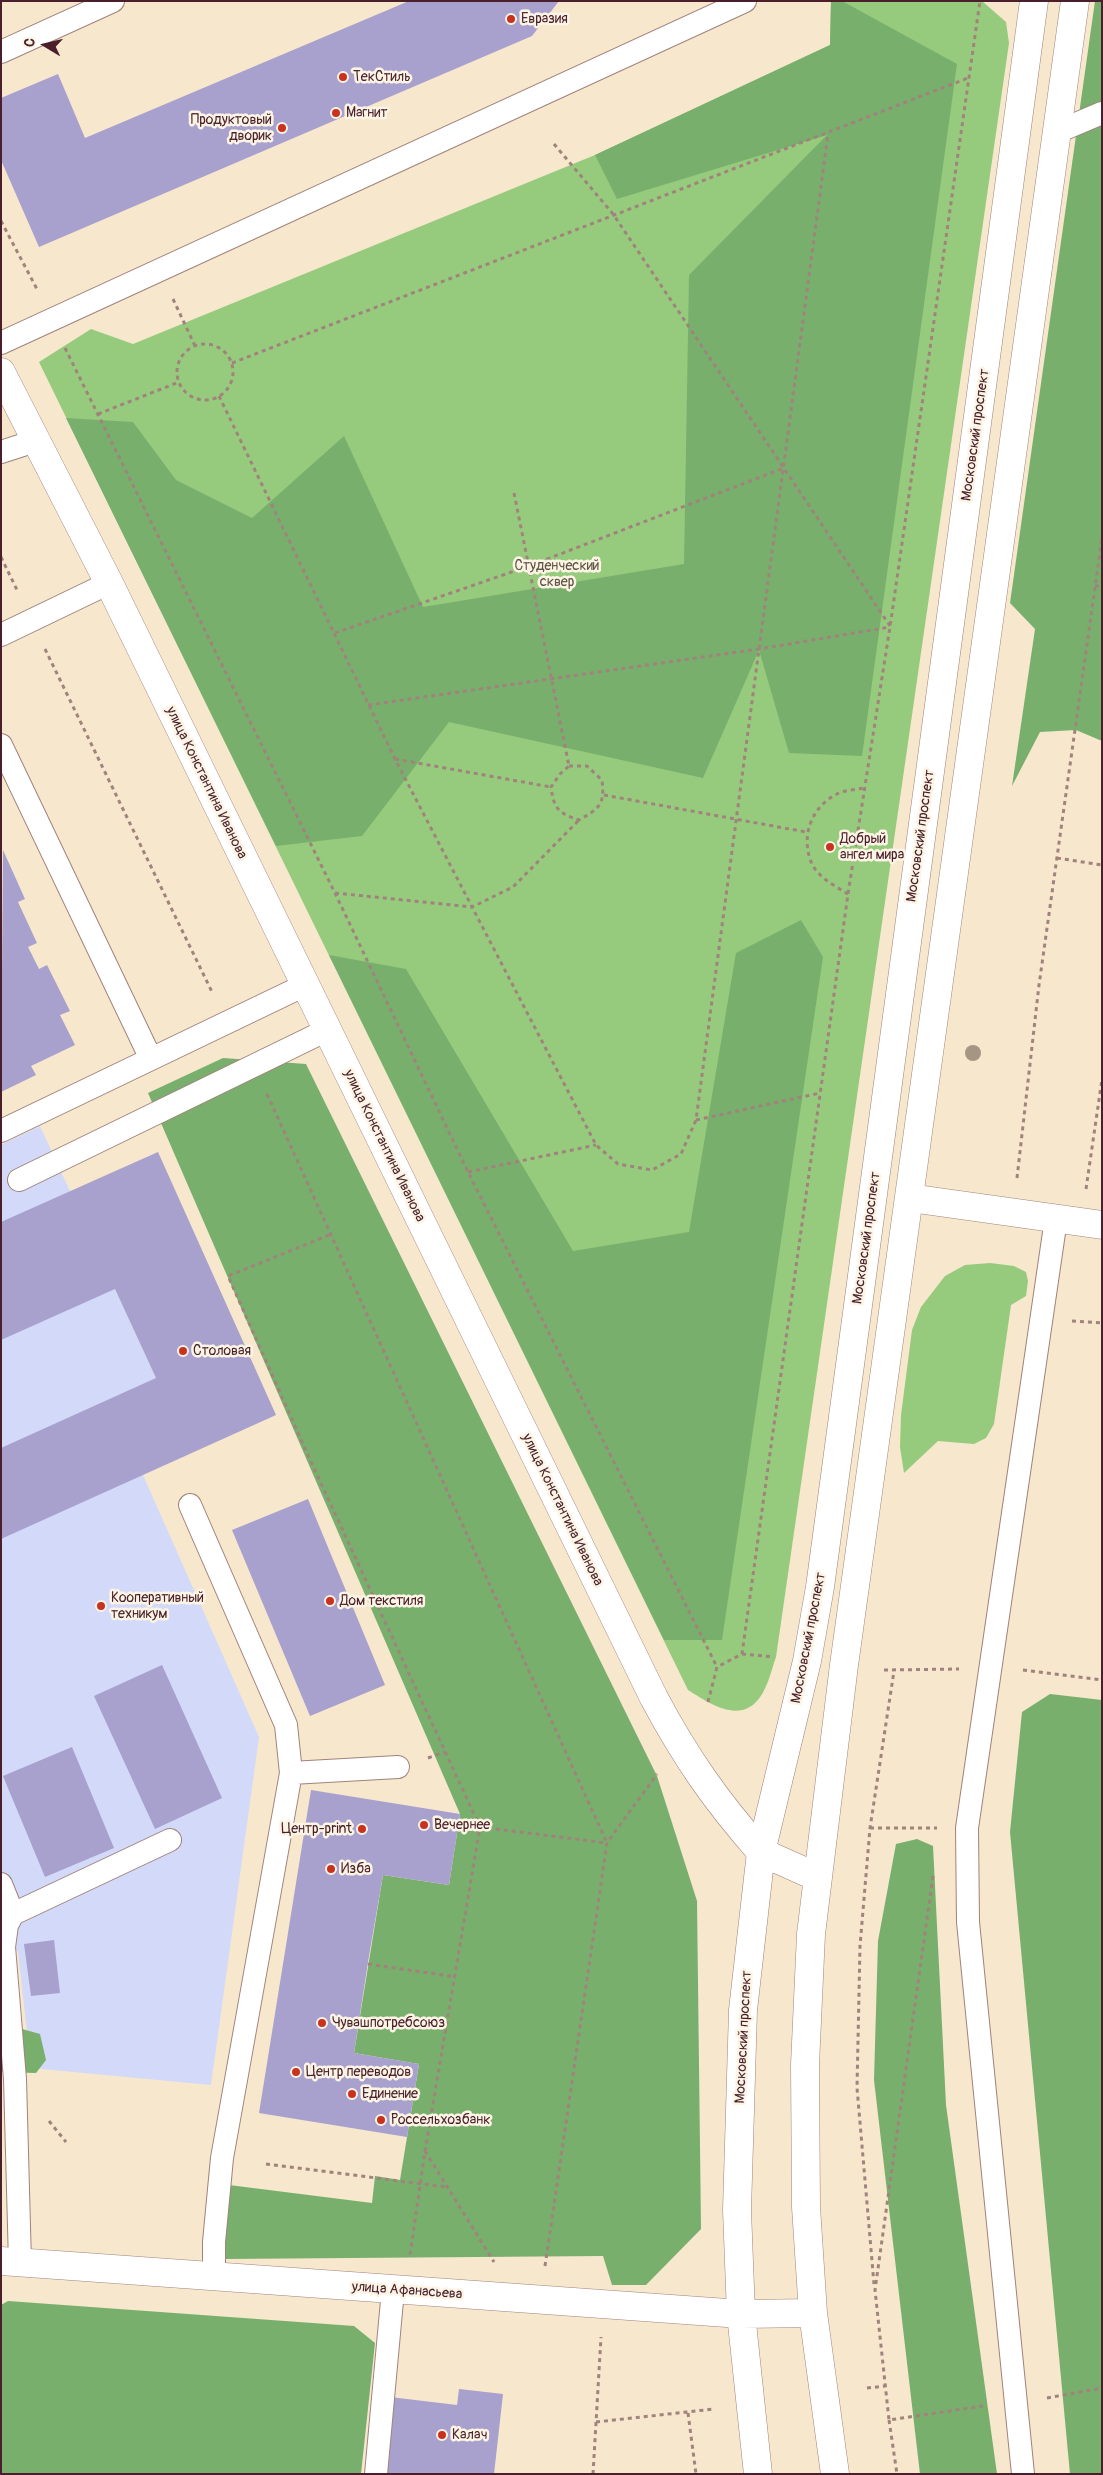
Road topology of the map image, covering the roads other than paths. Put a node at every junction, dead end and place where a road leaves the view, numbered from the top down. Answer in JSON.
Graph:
{"nodes":[{"id":1,"x":113,"y":1,"type":"edge"},
{"id":2,"x":1034,"y":1,"type":"edge"},
{"id":3,"x":1075,"y":1,"type":"edge"},
{"id":4,"x":734,"y":4,"type":"edge"},
{"id":5,"x":1,"y":52,"type":"edge"},
{"id":6,"x":1102,"y":113,"type":"edge"},
{"id":7,"x":1057,"y":132,"type":"junction"},
{"id":8,"x":1,"y":342,"type":"edge"},
{"id":9,"x":1,"y":372,"type":"edge"},
{"id":10,"x":35,"y":441,"type":"junction"},
{"id":11,"x":1,"y":452,"type":"edge"},
{"id":12,"x":109,"y":583,"type":"junction"},
{"id":13,"x":1,"y":635,"type":"edge"},
{"id":14,"x":1,"y":745,"type":"edge"},
{"id":15,"x":305,"y":985,"type":"junction"},
{"id":16,"x":327,"y":1030,"type":"junction"},
{"id":17,"x":151,"y":1059,"type":"junction"},
{"id":18,"x":1,"y":1131,"type":"edge"},
{"id":19,"x":18,"y":1180,"type":"dead end"},
{"id":20,"x":910,"y":1198,"type":"junction"},
{"id":21,"x":1056,"y":1219,"type":"junction"},
{"id":22,"x":1102,"y":1225,"type":"edge"},
{"id":23,"x":190,"y":1505,"type":"dead end"},
{"id":24,"x":398,"y":1767,"type":"dead end"},
{"id":25,"x":291,"y":1773,"type":"junction"},
{"id":26,"x":170,"y":1840,"type":"dead end"},
{"id":27,"x":761,"y":1852,"type":"junction"},
{"id":28,"x":817,"y":1877,"type":"junction"},
{"id":29,"x":1,"y":1884,"type":"edge"},
{"id":30,"x":14,"y":1914,"type":"junction"},
{"id":31,"x":8,"y":2079,"type":"edge"},
{"id":32,"x":11,"y":2262,"type":"edge"},
{"id":33,"x":214,"y":2277,"type":"junction"},
{"id":34,"x":393,"y":2290,"type":"junction"},
{"id":35,"x":813,"y":2313,"type":"junction"},
{"id":36,"x":741,"y":2314,"type":"junction"},
{"id":37,"x":376,"y":2474,"type":"edge"},
{"id":38,"x":758,"y":2474,"type":"edge"},
{"id":39,"x":835,"y":2474,"type":"edge"},
{"id":40,"x":1023,"y":2474,"type":"edge"}],
"edges":[{"from":1,"to":5,"type":"lane"},
{"from":2,"to":27,"type":"main road","name":"Московский проспект"},
{"from":3,"to":7,"type":"main road"},
{"from":4,"to":8,"type":"lane"},
{"from":6,"to":7,"type":"lane"},
{"from":7,"to":20,"type":"main road"},
{"from":9,"to":10,"type":"main road","name":"улица Константина Иванова"},
{"from":10,"to":11,"type":"lane"},
{"from":10,"to":12,"type":"main road","name":"улица Константина Иванова"},
{"from":12,"to":13,"type":"lane"},
{"from":12,"to":15,"type":"main road","name":"улица Константина Иванова"},
{"from":14,"to":17,"type":"lane"},
{"from":15,"to":16,"type":"main road","name":"улица Константина Иванова"},
{"from":15,"to":17,"type":"lane"},
{"from":16,"to":19,"type":"lane"},
{"from":16,"to":27,"type":"main road","name":"улица Константина Иванова"},
{"from":17,"to":18,"type":"lane"},
{"from":20,"to":21,"type":"main road"},
{"from":20,"to":28,"type":"main road"},
{"from":21,"to":22,"type":"main road"},
{"from":21,"to":40,"type":"lane"},
{"from":23,"to":25,"type":"lane"},
{"from":24,"to":25,"type":"lane"},
{"from":25,"to":33,"type":"lane"},
{"from":26,"to":30,"type":"lane"},
{"from":27,"to":28,"type":"main road","name":"улица Константина Иванова"},
{"from":27,"to":36,"type":"main road","name":"Московский проспект"},
{"from":28,"to":35,"type":"main road"},
{"from":29,"to":30,"type":"lane"},
{"from":30,"to":31,"type":"lane"},
{"from":31,"to":32,"type":"lane"},
{"from":32,"to":33,"type":"main road","name":"улица Афанасьева"},
{"from":33,"to":34,"type":"main road","name":"улица Афанасьева"},
{"from":34,"to":36,"type":"main road","name":"улица Афанасьева"},
{"from":34,"to":37,"type":"lane"},
{"from":35,"to":36,"type":"main road","name":"улица Афанасьева"},
{"from":35,"to":39,"type":"main road"},
{"from":36,"to":38,"type":"main road","name":"Московский проспект"}]}
